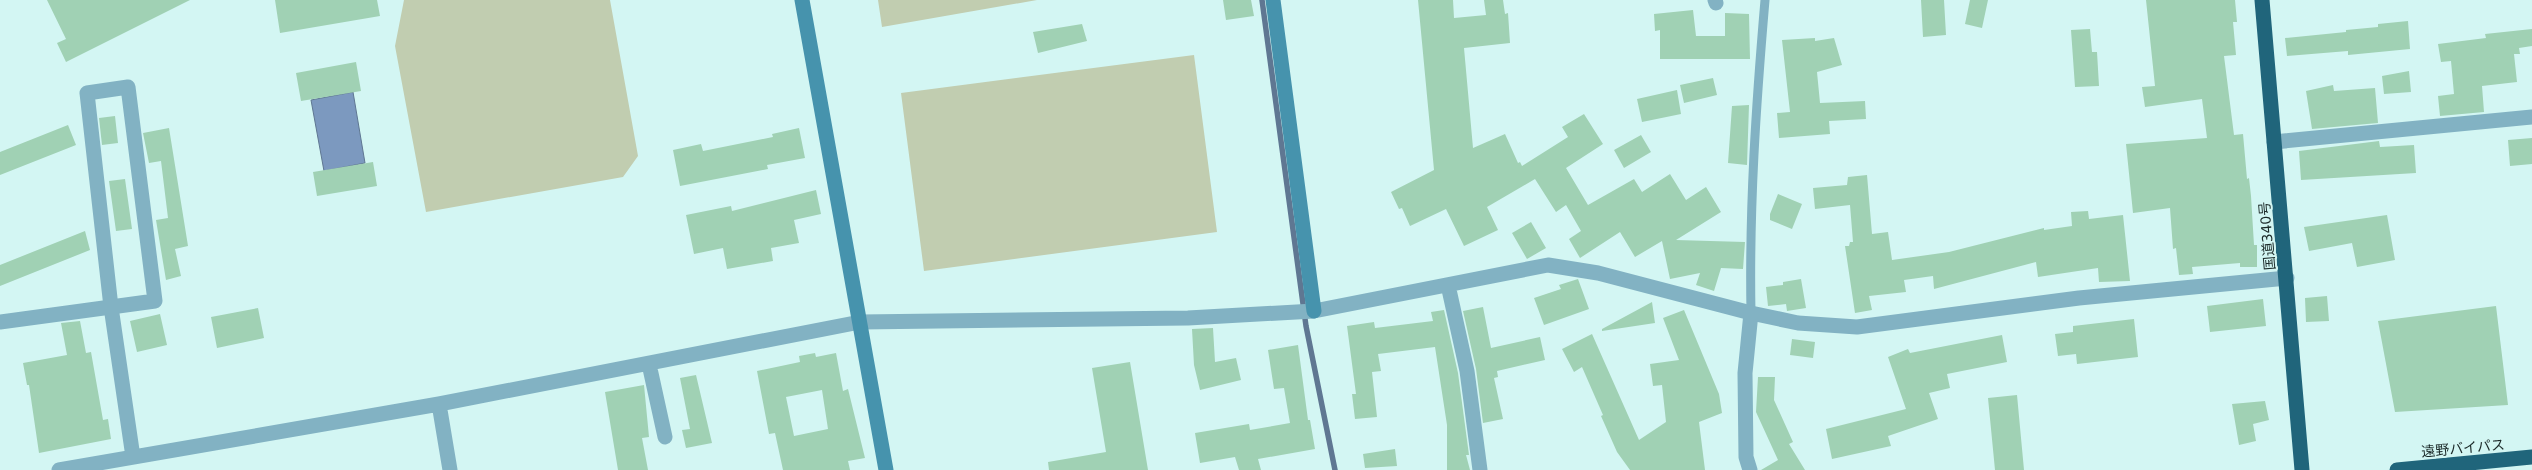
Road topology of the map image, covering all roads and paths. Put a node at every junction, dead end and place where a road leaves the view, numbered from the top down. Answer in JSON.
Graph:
{"nodes":[{"id":1,"x":802,"y":0,"type":"edge"},
{"id":2,"x":1273,"y":0,"type":"edge"},
{"id":3,"x":1765,"y":0,"type":"edge"},
{"id":4,"x":2262,"y":0,"type":"edge"},
{"id":5,"x":2532,"y":117,"type":"edge"},
{"id":6,"x":2274,"y":142,"type":"junction"},
{"id":7,"x":2287,"y":278,"type":"junction"},
{"id":8,"x":1448,"y":285,"type":"junction"},
{"id":9,"x":111,"y":307,"type":"junction"},
{"id":10,"x":1314,"y":311,"type":"junction"},
{"id":11,"x":1751,"y":313,"type":"junction"},
{"id":12,"x":0,"y":322,"type":"edge"},
{"id":13,"x":860,"y":322,"type":"junction"},
{"id":14,"x":649,"y":364,"type":"junction"},
{"id":15,"x":439,"y":404,"type":"junction"},
{"id":16,"x":665,"y":437,"type":"dead end"},
{"id":17,"x":133,"y":457,"type":"junction"},
{"id":18,"x":2532,"y":457,"type":"edge"},
{"id":19,"x":59,"y":470,"type":"edge"},
{"id":20,"x":450,"y":470,"type":"edge"},
{"id":21,"x":886,"y":470,"type":"edge"},
{"id":22,"x":1480,"y":470,"type":"edge"},
{"id":23,"x":1750,"y":470,"type":"edge"},
{"id":24,"x":2302,"y":470,"type":"edge"},
{"id":25,"x":2398,"y":470,"type":"edge"}],
"edges":[{"from":1,"to":13,"type":"street"},
{"from":2,"to":10,"type":"street"},
{"from":3,"to":11,"type":"lane"},
{"from":4,"to":6,"type":"highway","name":"国道340号"},
{"from":5,"to":6,"type":"street"},
{"from":6,"to":7,"type":"highway","name":"国道340号"},
{"from":7,"to":11,"type":"street"},
{"from":7,"to":24,"type":"highway","name":"国道340号"},
{"from":8,"to":10,"type":"street"},
{"from":8,"to":11,"type":"street"},
{"from":8,"to":22,"type":"street"},
{"from":9,"to":9,"type":"street"},
{"from":9,"to":12,"type":"street"},
{"from":9,"to":17,"type":"street"},
{"from":10,"to":13,"type":"street"},
{"from":11,"to":23,"type":"street"},
{"from":13,"to":14,"type":"street"},
{"from":13,"to":21,"type":"street"},
{"from":14,"to":15,"type":"street"},
{"from":14,"to":16,"type":"street"},
{"from":15,"to":17,"type":"street"},
{"from":15,"to":20,"type":"street"},
{"from":17,"to":19,"type":"street"},
{"from":18,"to":25,"type":"highway","name":"遠野バイパス"}]}
